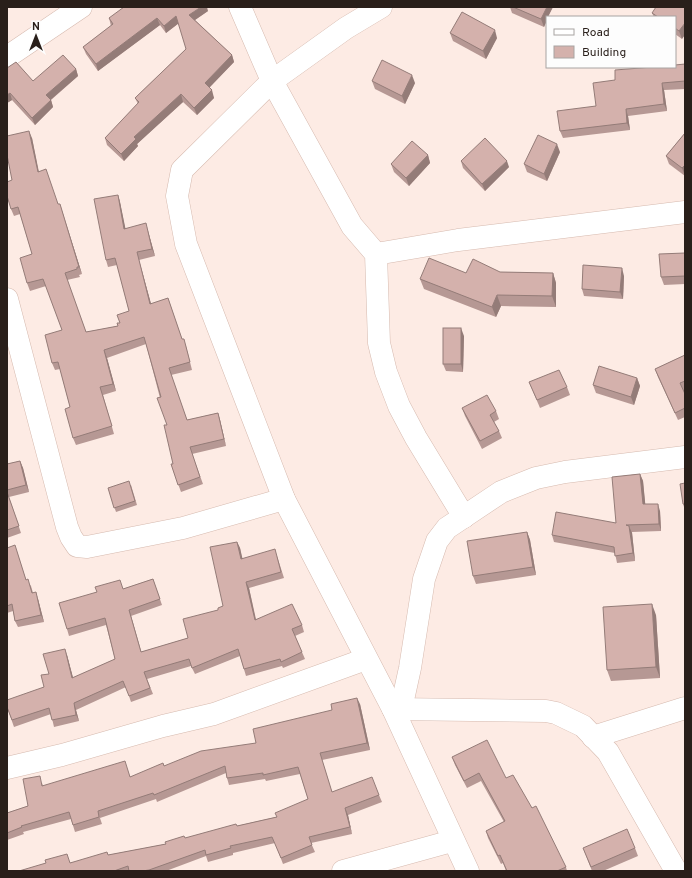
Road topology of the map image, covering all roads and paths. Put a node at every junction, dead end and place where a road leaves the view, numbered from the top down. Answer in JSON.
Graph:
{"nodes":[{"id":1,"x":81,"y":7,"type":"edge"},
{"id":2,"x":240,"y":7,"type":"edge"},
{"id":3,"x":381,"y":7,"type":"edge"},
{"id":4,"x":7,"y":57,"type":"edge"},
{"id":5,"x":272,"y":81,"type":"junction"},
{"id":6,"x":685,"y":212,"type":"edge"},
{"id":7,"x":376,"y":254,"type":"junction"},
{"id":8,"x":7,"y":299,"type":"edge"},
{"id":9,"x":685,"y":457,"type":"edge"},
{"id":10,"x":284,"y":499,"type":"junction"},
{"id":11,"x":464,"y":517,"type":"junction"},
{"id":12,"x":366,"y":659,"type":"junction"},
{"id":13,"x":685,"y":708,"type":"edge"},
{"id":14,"x":397,"y":709,"type":"junction"},
{"id":15,"x":593,"y":737,"type":"junction"},
{"id":16,"x":7,"y":768,"type":"edge"},
{"id":17,"x":452,"y":841,"type":"junction"},
{"id":18,"x":343,"y":871,"type":"edge"},
{"id":19,"x":468,"y":871,"type":"edge"},
{"id":20,"x":676,"y":871,"type":"edge"}],
"edges":[{"from":1,"to":4,"type":"street"},
{"from":2,"to":5,"type":"street"},
{"from":3,"to":5,"type":"street"},
{"from":5,"to":7,"type":"street"},
{"from":5,"to":10,"type":"street"},
{"from":6,"to":7,"type":"street"},
{"from":7,"to":11,"type":"street"},
{"from":8,"to":10,"type":"street"},
{"from":9,"to":11,"type":"street"},
{"from":10,"to":12,"type":"street"},
{"from":11,"to":14,"type":"street"},
{"from":12,"to":14,"type":"street"},
{"from":12,"to":16,"type":"street"},
{"from":13,"to":15,"type":"street"},
{"from":14,"to":15,"type":"street"},
{"from":14,"to":17,"type":"street"},
{"from":15,"to":20,"type":"street"},
{"from":17,"to":18,"type":"street"},
{"from":17,"to":19,"type":"street"}]}
